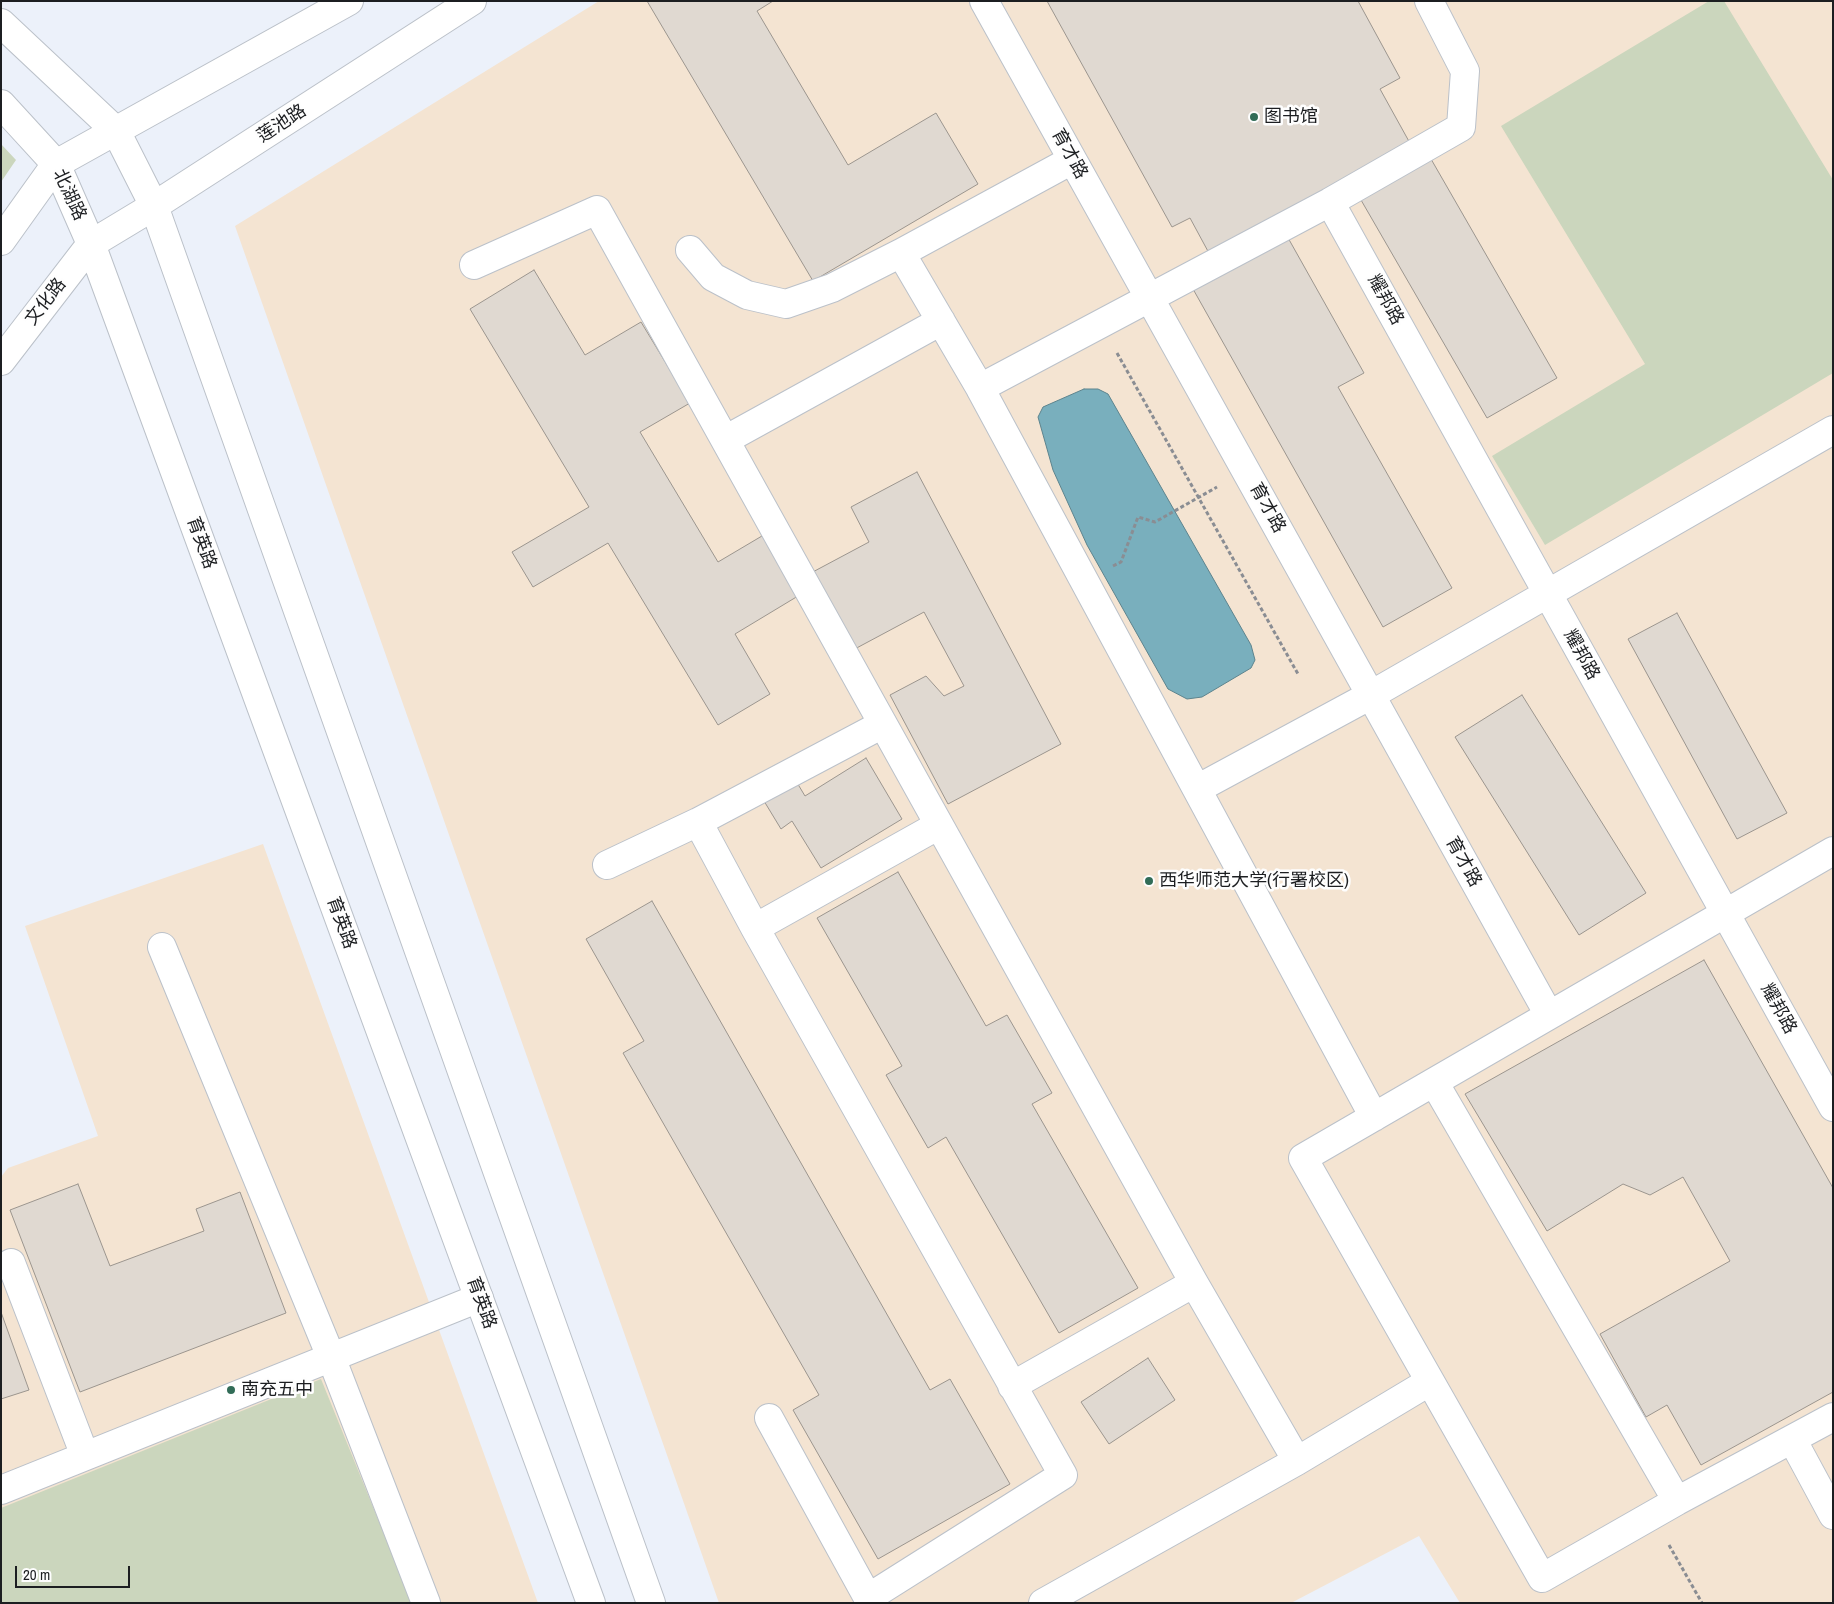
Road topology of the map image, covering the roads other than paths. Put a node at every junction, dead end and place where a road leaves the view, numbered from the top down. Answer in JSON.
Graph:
{"nodes":[{"id":1,"x":349,"y":1,"type":"edge"},
{"id":2,"x":472,"y":1,"type":"edge"},
{"id":3,"x":984,"y":1,"type":"edge"},
{"id":4,"x":1428,"y":1,"type":"edge"},
{"id":5,"x":1,"y":23,"type":"edge"},
{"id":6,"x":1,"y":104,"type":"edge"},
{"id":7,"x":116,"y":131,"type":"junction"},
{"id":8,"x":1072,"y":160,"type":"junction"},
{"id":9,"x":56,"y":164,"type":"junction"},
{"id":10,"x":1330,"y":202,"type":"junction"},
{"id":11,"x":154,"y":206,"type":"junction"},
{"id":12,"x":1,"y":241,"type":"edge"},
{"id":13,"x":91,"y":244,"type":"junction"},
{"id":14,"x":690,"y":250,"type":"dead end"},
{"id":15,"x":901,"y":252,"type":"junction"},
{"id":16,"x":474,"y":265,"type":"dead end"},
{"id":17,"x":1150,"y":298,"type":"junction"},
{"id":18,"x":941,"y":321,"type":"junction"},
{"id":19,"x":1,"y":361,"type":"edge"},
{"id":20,"x":980,"y":388,"type":"junction"},
{"id":21,"x":1833,"y":430,"type":"edge"},
{"id":22,"x":725,"y":440,"type":"junction"},
{"id":23,"x":1548,"y":594,"type":"junction"},
{"id":24,"x":1370,"y":695,"type":"junction"},
{"id":25,"x":883,"y":724,"type":"junction"},
{"id":26,"x":1197,"y":789,"type":"junction"},
{"id":27,"x":698,"y":822,"type":"junction"},
{"id":28,"x":939,"y":825,"type":"junction"},
{"id":29,"x":1833,"y":851,"type":"edge"},
{"id":30,"x":607,"y":865,"type":"dead end"},
{"id":31,"x":1726,"y":914,"type":"junction"},
{"id":32,"x":755,"y":928,"type":"junction"},
{"id":33,"x":162,"y":947,"type":"dead end"},
{"id":34,"x":1549,"y":1015,"type":"junction"},
{"id":35,"x":1434,"y":1082,"type":"junction"},
{"id":36,"x":1833,"y":1107,"type":"edge"},
{"id":37,"x":1374,"y":1117,"type":"junction"},
{"id":38,"x":11,"y":1263,"type":"dead end"},
{"id":39,"x":1194,"y":1283,"type":"junction"},
{"id":40,"x":479,"y":1298,"type":"junction"},
{"id":41,"x":331,"y":1357,"type":"junction"},
{"id":42,"x":1429,"y":1382,"type":"junction"},
{"id":43,"x":1012,"y":1386,"type":"junction"},
{"id":44,"x":1833,"y":1417,"type":"edge"},
{"id":45,"x":769,"y":1418,"type":"dead end"},
{"id":46,"x":1792,"y":1439,"type":"junction"},
{"id":47,"x":86,"y":1456,"type":"junction"},
{"id":48,"x":1297,"y":1461,"type":"junction"},
{"id":49,"x":1,"y":1490,"type":"edge"},
{"id":50,"x":1677,"y":1501,"type":"junction"},
{"id":51,"x":1833,"y":1515,"type":"edge"},
{"id":52,"x":869,"y":1600,"type":"edge"},
{"id":53,"x":426,"y":1603,"type":"edge"},
{"id":54,"x":591,"y":1603,"type":"edge"},
{"id":55,"x":651,"y":1603,"type":"edge"},
{"id":56,"x":1043,"y":1603,"type":"edge"}],
"edges":[{"from":1,"to":7,"type":"street"},
{"from":2,"to":11,"type":"street","name":"莲池路"},
{"from":3,"to":8,"type":"street","name":"育才路"},
{"from":4,"to":10,"type":"street"},
{"from":5,"to":7,"type":"street"},
{"from":6,"to":9,"type":"street","name":"北湖路"},
{"from":7,"to":9,"type":"street"},
{"from":7,"to":11,"type":"street"},
{"from":8,"to":15,"type":"street"},
{"from":8,"to":17,"type":"street","name":"育才路"},
{"from":9,"to":12,"type":"street"},
{"from":9,"to":13,"type":"street","name":"北湖路"},
{"from":10,"to":17,"type":"street"},
{"from":10,"to":23,"type":"street","name":"耀邦路"},
{"from":11,"to":13,"type":"street","name":"莲池路"},
{"from":11,"to":55,"type":"street"},
{"from":13,"to":19,"type":"street","name":"文化路"},
{"from":13,"to":40,"type":"street","name":"育英路"},
{"from":14,"to":15,"type":"street"},
{"from":15,"to":18,"type":"street"},
{"from":16,"to":22,"type":"street"},
{"from":17,"to":20,"type":"street"},
{"from":17,"to":24,"type":"street","name":"育才路"},
{"from":18,"to":20,"type":"street"},
{"from":18,"to":22,"type":"street"},
{"from":20,"to":26,"type":"street"},
{"from":21,"to":23,"type":"street"},
{"from":22,"to":25,"type":"street"},
{"from":23,"to":24,"type":"street"},
{"from":23,"to":31,"type":"street","name":"耀邦路"},
{"from":24,"to":26,"type":"street"},
{"from":24,"to":34,"type":"street","name":"育才路"},
{"from":25,"to":27,"type":"street"},
{"from":25,"to":28,"type":"street"},
{"from":26,"to":37,"type":"street"},
{"from":27,"to":30,"type":"street"},
{"from":27,"to":32,"type":"street"},
{"from":28,"to":32,"type":"street"},
{"from":28,"to":39,"type":"street"},
{"from":29,"to":31,"type":"street"},
{"from":31,"to":34,"type":"street"},
{"from":31,"to":36,"type":"street","name":"耀邦路"},
{"from":32,"to":43,"type":"street"},
{"from":33,"to":41,"type":"street"},
{"from":34,"to":35,"type":"street"},
{"from":35,"to":37,"type":"street"},
{"from":35,"to":50,"type":"street"},
{"from":37,"to":42,"type":"street"},
{"from":38,"to":47,"type":"street"},
{"from":39,"to":43,"type":"street"},
{"from":39,"to":48,"type":"street"},
{"from":40,"to":41,"type":"street"},
{"from":40,"to":54,"type":"street","name":"育英路"},
{"from":41,"to":47,"type":"street"},
{"from":41,"to":53,"type":"street"},
{"from":42,"to":48,"type":"street"},
{"from":42,"to":50,"type":"street"},
{"from":43,"to":52,"type":"street"},
{"from":44,"to":46,"type":"street"},
{"from":45,"to":52,"type":"street"},
{"from":46,"to":50,"type":"street"},
{"from":46,"to":51,"type":"street"},
{"from":47,"to":49,"type":"street"},
{"from":48,"to":56,"type":"street"}]}
